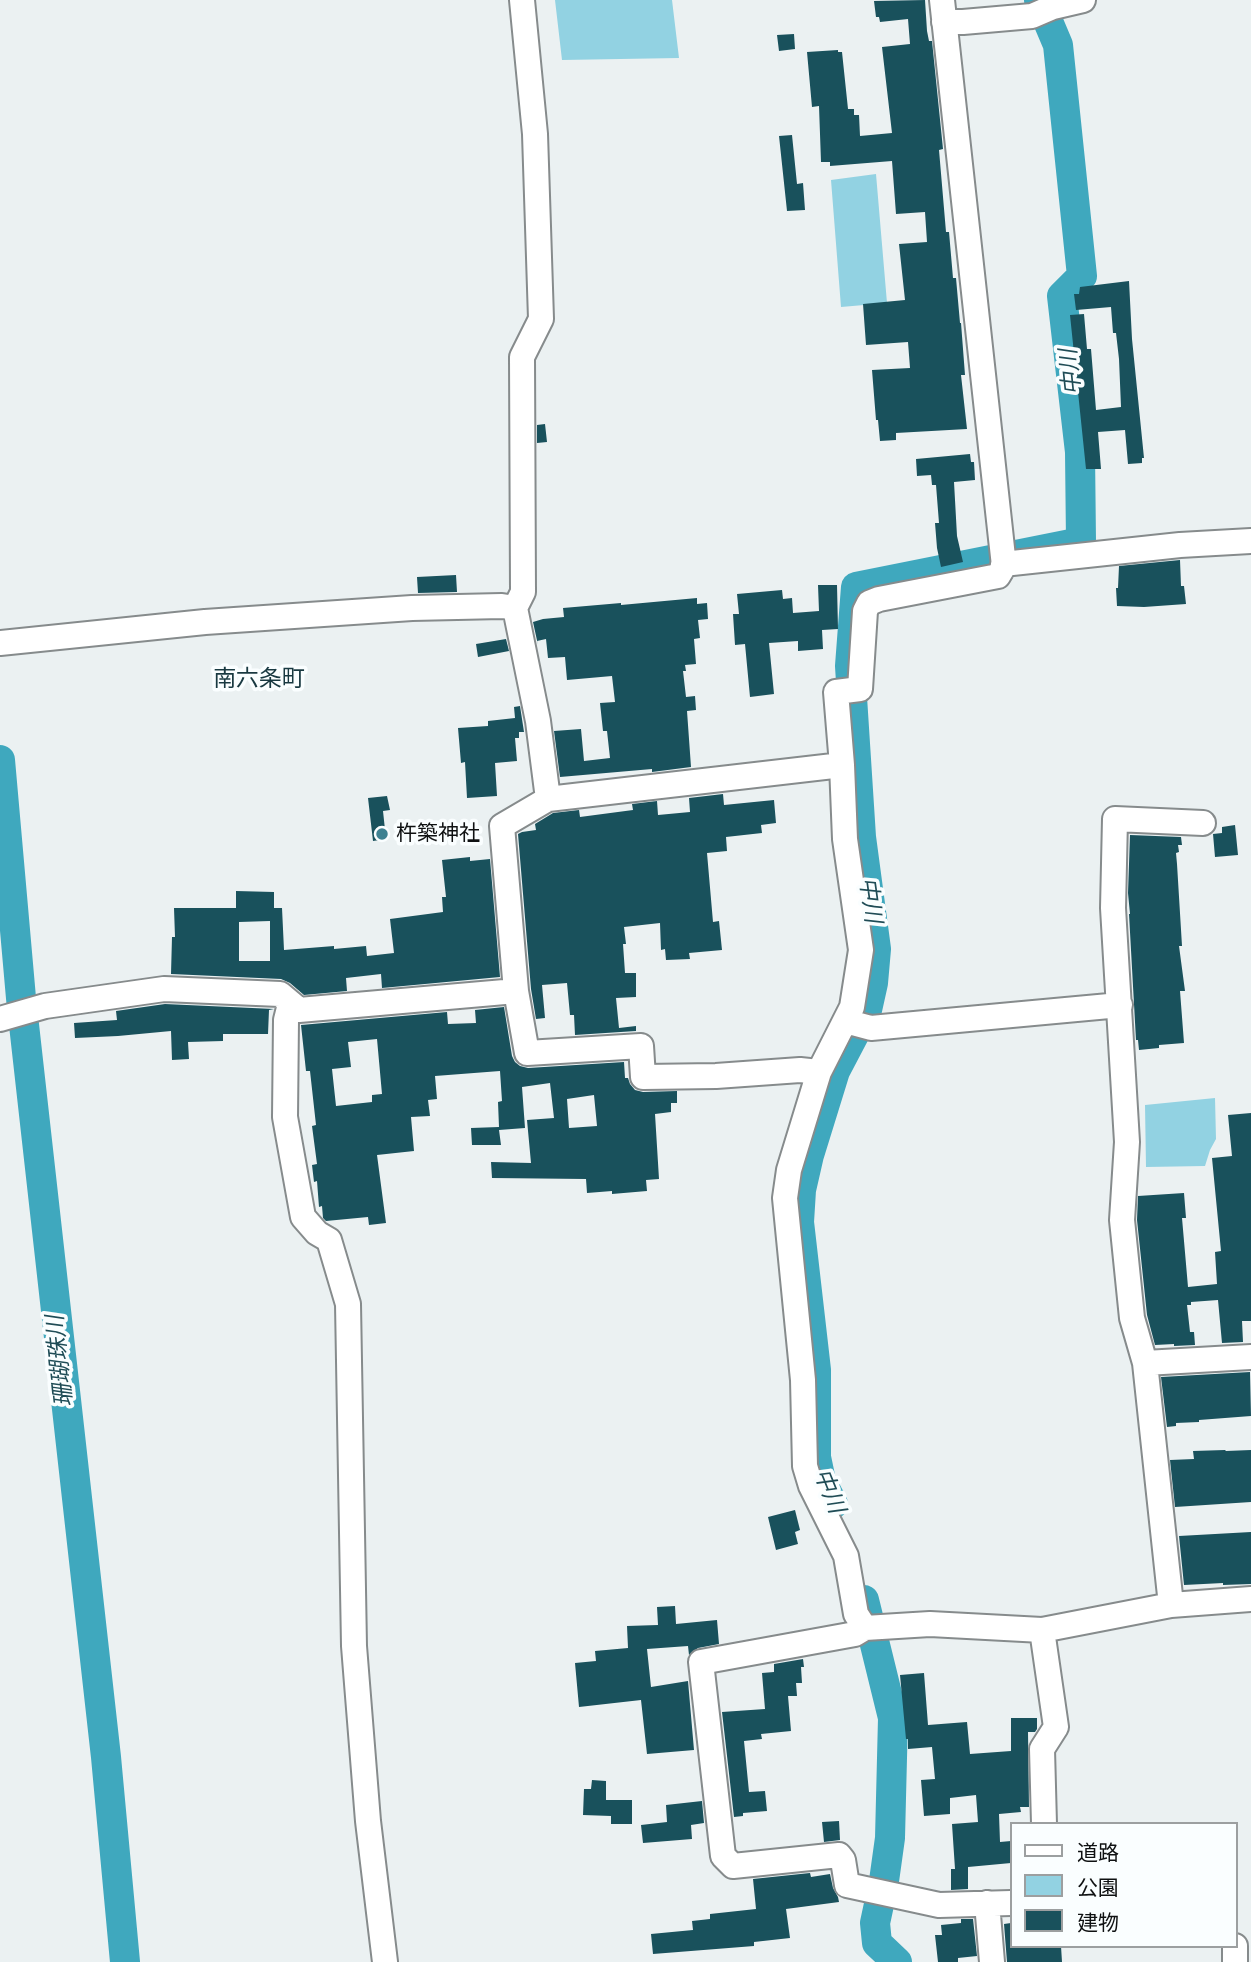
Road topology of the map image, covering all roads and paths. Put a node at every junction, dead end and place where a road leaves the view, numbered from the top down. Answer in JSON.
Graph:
{"nodes":[{"id":1,"x":522,"y":0,"type":"edge"},
{"id":2,"x":1083,"y":0,"type":"edge"},
{"id":3,"x":943,"y":11,"type":"edge"},
{"id":4,"x":1251,"y":541,"type":"edge"},
{"id":5,"x":1003,"y":564,"type":"junction"},
{"id":6,"x":516,"y":608,"type":"junction"},
{"id":7,"x":0,"y":643,"type":"edge"},
{"id":8,"x":842,"y":765,"type":"junction"},
{"id":9,"x":548,"y":799,"type":"junction"},
{"id":10,"x":1203,"y":823,"type":"dead end"},
{"id":11,"x":516,"y":990,"type":"junction"},
{"id":12,"x":290,"y":1004,"type":"junction"},
{"id":13,"x":1120,"y":1005,"type":"junction"},
{"id":14,"x":0,"y":1019,"type":"edge"},
{"id":15,"x":845,"y":1021,"type":"junction"},
{"id":16,"x":819,"y":1072,"type":"junction"},
{"id":17,"x":1251,"y":1357,"type":"edge"},
{"id":18,"x":1145,"y":1363,"type":"junction"},
{"id":19,"x":1251,"y":1599,"type":"edge"},
{"id":20,"x":1171,"y":1605,"type":"junction"},
{"id":21,"x":865,"y":1628,"type":"junction"},
{"id":22,"x":1042,"y":1630,"type":"junction"},
{"id":23,"x":1044,"y":1822,"type":"edge"},
{"id":24,"x":999,"y":1903,"type":"edge"},
{"id":25,"x":385,"y":1962,"type":"edge"},
{"id":26,"x":992,"y":1962,"type":"edge"}],
"edges":[{"from":1,"to":6,"type":"street"},
{"from":2,"to":3,"type":"street"},
{"from":3,"to":5,"type":"street"},
{"from":4,"to":5,"type":"street"},
{"from":5,"to":8,"type":"street"},
{"from":6,"to":7,"type":"street"},
{"from":6,"to":9,"type":"street"},
{"from":8,"to":9,"type":"street"},
{"from":8,"to":15,"type":"street"},
{"from":9,"to":11,"type":"street"},
{"from":10,"to":13,"type":"street"},
{"from":11,"to":12,"type":"street"},
{"from":11,"to":16,"type":"street"},
{"from":12,"to":14,"type":"street"},
{"from":12,"to":25,"type":"street"},
{"from":13,"to":15,"type":"street"},
{"from":13,"to":18,"type":"street"},
{"from":15,"to":16,"type":"street"},
{"from":16,"to":21,"type":"street"},
{"from":17,"to":18,"type":"street"},
{"from":18,"to":20,"type":"street"},
{"from":19,"to":20,"type":"street"},
{"from":20,"to":22,"type":"street"},
{"from":21,"to":22,"type":"street"},
{"from":21,"to":24,"type":"street"},
{"from":22,"to":23,"type":"street"},
{"from":24,"to":26,"type":"street"}]}
